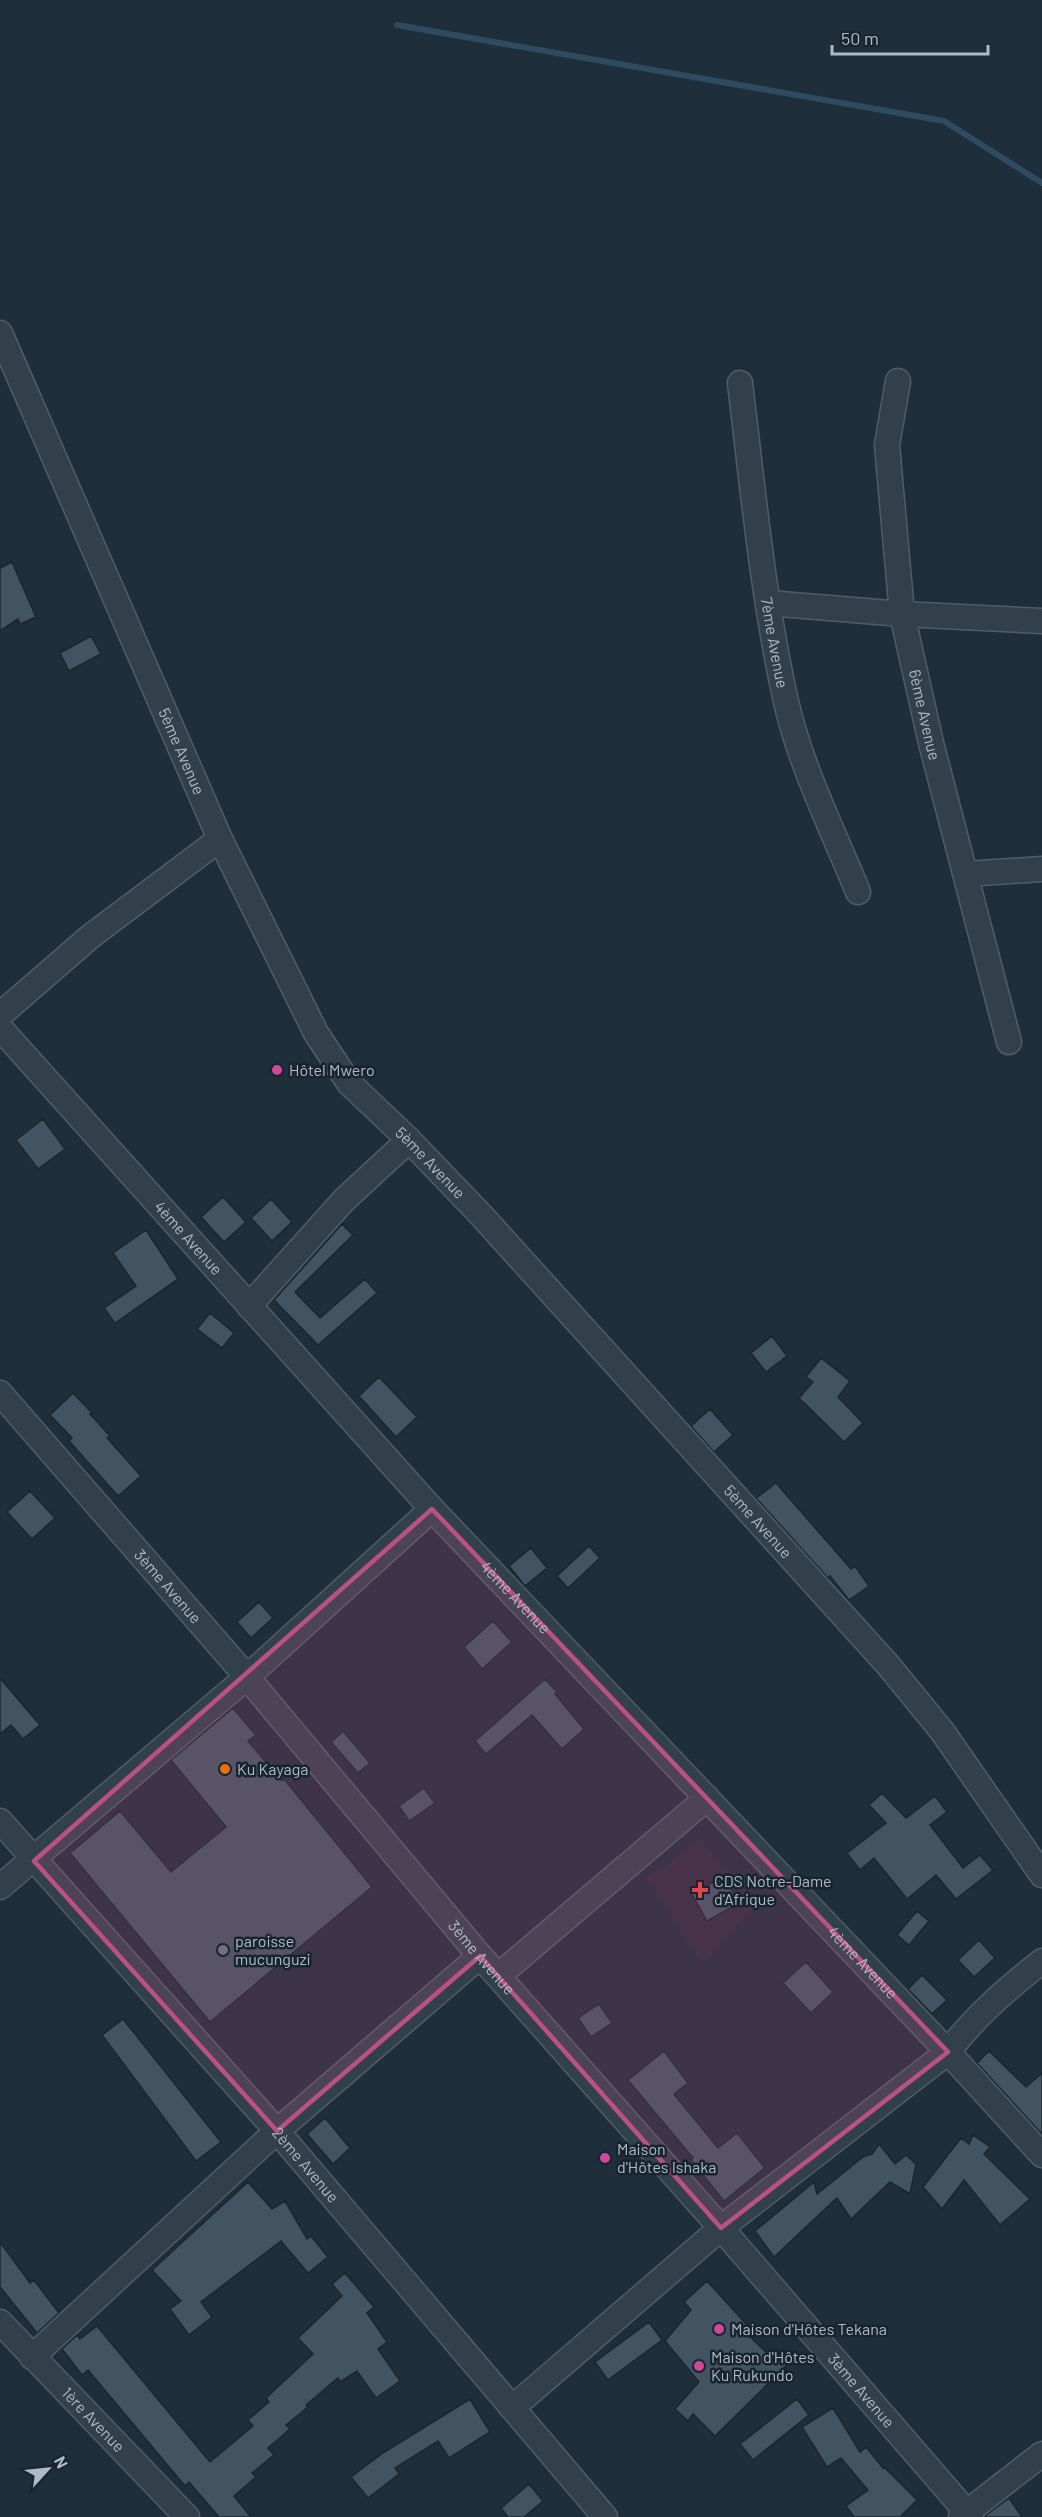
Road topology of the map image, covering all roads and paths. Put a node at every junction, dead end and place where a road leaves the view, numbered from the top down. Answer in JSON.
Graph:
{"nodes":[{"id":1,"x":0,"y":333,"type":"edge"},
{"id":2,"x":898,"y":381,"type":"dead end"},
{"id":3,"x":740,"y":382,"type":"dead end"},
{"id":4,"x":768,"y":603,"type":"junction"},
{"id":5,"x":902,"y":614,"type":"junction"},
{"id":6,"x":1042,"y":621,"type":"edge"},
{"id":7,"x":220,"y":838,"type":"junction"},
{"id":8,"x":1042,"y":869,"type":"edge"},
{"id":9,"x":966,"y":874,"type":"junction"},
{"id":10,"x":858,"y":892,"type":"dead end"},
{"id":11,"x":0,"y":1015,"type":"edge"},
{"id":12,"x":0,"y":1028,"type":"edge"},
{"id":13,"x":1009,"y":1042,"type":"dead end"},
{"id":14,"x":409,"y":1140,"type":"junction"},
{"id":15,"x":249,"y":1306,"type":"junction"},
{"id":16,"x":0,"y":1394,"type":"edge"},
{"id":17,"x":432,"y":1509,"type":"junction"},
{"id":18,"x":247,"y":1677,"type":"junction"},
{"id":19,"x":707,"y":1798,"type":"junction"},
{"id":20,"x":0,"y":1821,"type":"edge"},
{"id":21,"x":34,"y":1861,"type":"junction"},
{"id":22,"x":1042,"y":1875,"type":"edge"},
{"id":23,"x":0,"y":1887,"type":"edge"},
{"id":24,"x":480,"y":1956,"type":"junction"},
{"id":25,"x":1042,"y":1961,"type":"edge"},
{"id":26,"x":498,"y":1976,"type":"junction"},
{"id":27,"x":948,"y":2052,"type":"junction"},
{"id":28,"x":277,"y":2131,"type":"junction"},
{"id":29,"x":1042,"y":2155,"type":"edge"},
{"id":30,"x":721,"y":2228,"type":"junction"},
{"id":31,"x":0,"y":2322,"type":"edge"},
{"id":32,"x":32,"y":2356,"type":"junction"},
{"id":33,"x":512,"y":2408,"type":"junction"},
{"id":34,"x":1042,"y":2454,"type":"edge"},
{"id":35,"x":966,"y":2515,"type":"edge"},
{"id":36,"x":187,"y":2517,"type":"edge"},
{"id":37,"x":605,"y":2517,"type":"edge"}],
"edges":[{"from":1,"to":7,"type":"street","name":"5ème Avenue"},
{"from":2,"to":5,"type":"street","name":"6ème Avenue"},
{"from":3,"to":4,"type":"street","name":"7ème Avenue"},
{"from":4,"to":5,"type":"street"},
{"from":4,"to":10,"type":"street","name":"7ème Avenue"},
{"from":5,"to":6,"type":"street"},
{"from":5,"to":9,"type":"street","name":"6ème Avenue"},
{"from":7,"to":11,"type":"street"},
{"from":7,"to":14,"type":"street","name":"5ème Avenue"},
{"from":8,"to":9,"type":"street"},
{"from":9,"to":13,"type":"street","name":"6ème Avenue"},
{"from":12,"to":15,"type":"street","name":"4ème Avenue"},
{"from":14,"to":15,"type":"street"},
{"from":14,"to":22,"type":"street","name":"5ème Avenue"},
{"from":15,"to":17,"type":"street","name":"4ème Avenue"},
{"from":16,"to":18,"type":"street","name":"3ème Avenue"},
{"from":17,"to":18,"type":"street"},
{"from":17,"to":19,"type":"street","name":"4ème Avenue"},
{"from":18,"to":21,"type":"street"},
{"from":18,"to":24,"type":"street","name":"3ème Avenue"},
{"from":19,"to":26,"type":"street"},
{"from":19,"to":27,"type":"street","name":"4ème Avenue"},
{"from":20,"to":21,"type":"street","name":"2ème Avenue"},
{"from":21,"to":23,"type":"street"},
{"from":21,"to":28,"type":"street","name":"2ème Avenue"},
{"from":24,"to":26,"type":"street","name":"3ème Avenue"},
{"from":24,"to":28,"type":"street"},
{"from":25,"to":27,"type":"street"},
{"from":26,"to":30,"type":"street","name":"3ème Avenue"},
{"from":27,"to":29,"type":"street","name":"4ème Avenue"},
{"from":27,"to":30,"type":"street"},
{"from":28,"to":32,"type":"street"},
{"from":28,"to":33,"type":"street","name":"2ème Avenue"},
{"from":30,"to":33,"type":"street"},
{"from":30,"to":35,"type":"street","name":"3ème Avenue"},
{"from":31,"to":32,"type":"street","name":"1ère Avenue"},
{"from":32,"to":36,"type":"street","name":"1ère Avenue"},
{"from":33,"to":37,"type":"street","name":"2ème Avenue"},
{"from":34,"to":35,"type":"street"}]}
